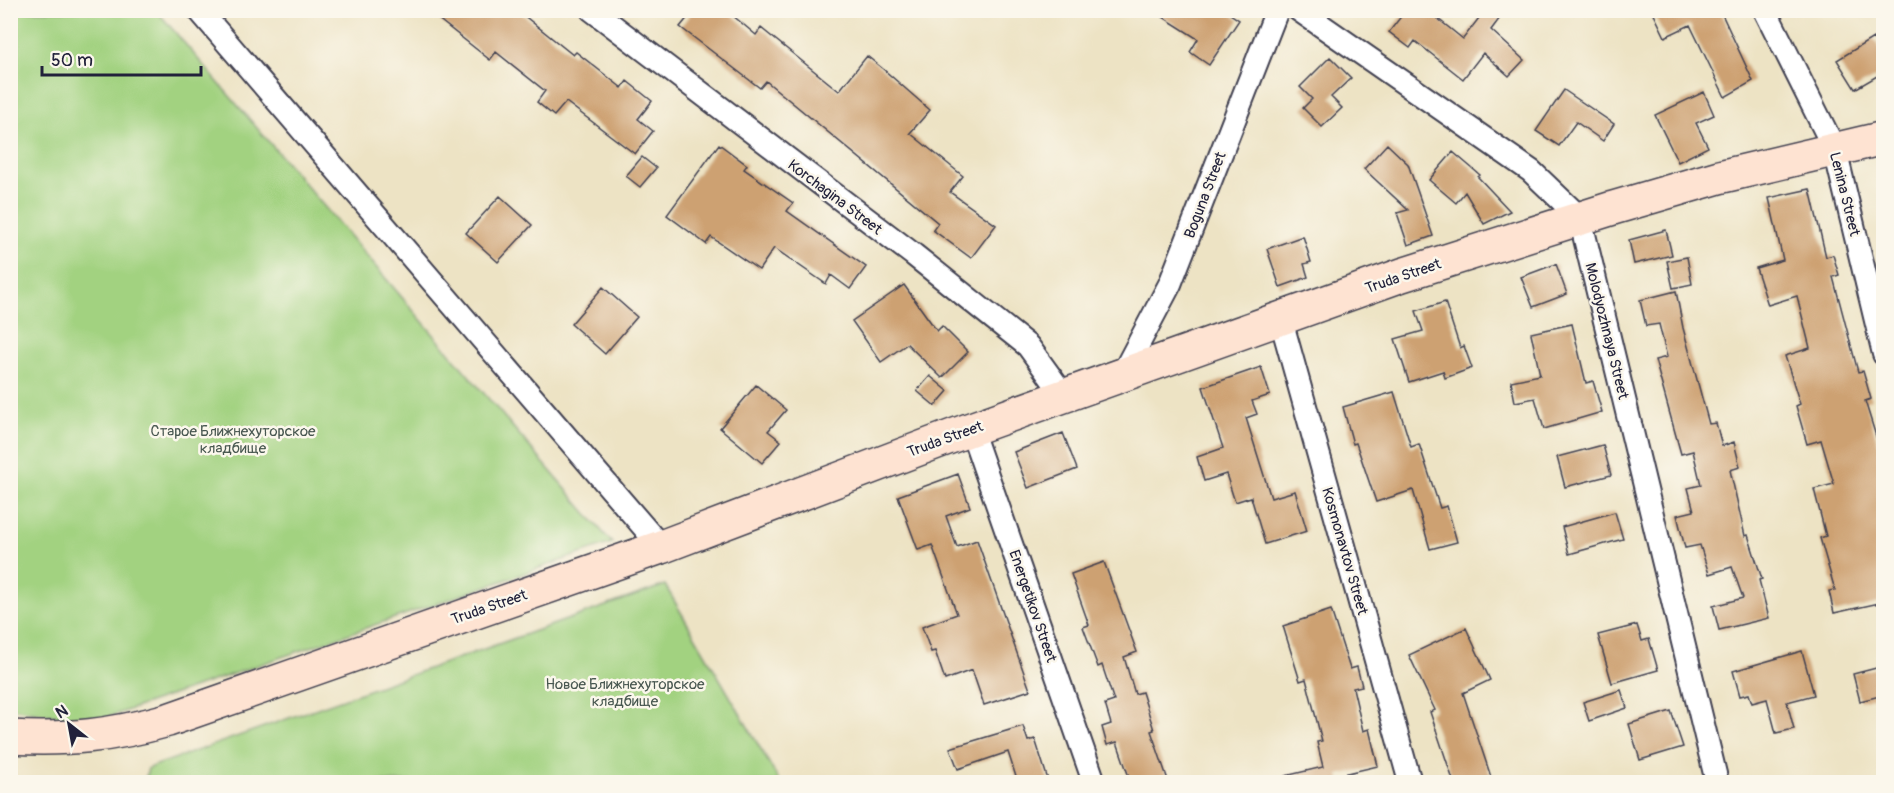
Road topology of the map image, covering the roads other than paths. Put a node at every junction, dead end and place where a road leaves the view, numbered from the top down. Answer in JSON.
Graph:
{"nodes":[{"id":1,"x":199,"y":10,"type":"edge"},
{"id":2,"x":592,"y":10,"type":"edge"},
{"id":3,"x":1277,"y":10,"type":"edge"},
{"id":4,"x":1299,"y":10,"type":"edge"},
{"id":5,"x":1765,"y":10,"type":"edge"},
{"id":6,"x":1884,"y":138,"type":"edge"},
{"id":7,"x":1835,"y":150,"type":"junction"},
{"id":8,"x":1580,"y":218,"type":"junction"},
{"id":9,"x":1281,"y":320,"type":"junction"},
{"id":10,"x":1884,"y":354,"type":"edge"},
{"id":11,"x":1122,"y":375,"type":"junction"},
{"id":12,"x":1065,"y":397,"type":"junction"},
{"id":13,"x":971,"y":429,"type":"junction"},
{"id":14,"x":662,"y":547,"type":"junction"},
{"id":15,"x":10,"y":736,"type":"edge"},
{"id":16,"x":1094,"y":783,"type":"edge"},
{"id":17,"x":1410,"y":783,"type":"edge"},
{"id":18,"x":1717,"y":783,"type":"edge"}],
"edges":[{"from":1,"to":14,"type":"street"},
{"from":2,"to":12,"type":"street","name":"Korchagina Street"},
{"from":3,"to":11,"type":"street","name":"Boguna Street"},
{"from":4,"to":8,"type":"street"},
{"from":5,"to":7,"type":"street","name":"Lenina Street"},
{"from":6,"to":7,"type":"street","name":"Truda Street"},
{"from":7,"to":8,"type":"street","name":"Truda Street"},
{"from":7,"to":10,"type":"street","name":"Lenina Street"},
{"from":8,"to":9,"type":"street","name":"Truda Street"},
{"from":8,"to":18,"type":"street","name":"Molodyozhnaya Street"},
{"from":9,"to":11,"type":"street","name":"Truda Street"},
{"from":9,"to":17,"type":"street","name":"Kosmonavtov Street"},
{"from":11,"to":12,"type":"street","name":"Truda Street"},
{"from":12,"to":13,"type":"street","name":"Truda Street"},
{"from":13,"to":14,"type":"street","name":"Truda Street"},
{"from":13,"to":16,"type":"street","name":"Energetikov Street"},
{"from":14,"to":15,"type":"street","name":"Truda Street"}]}
